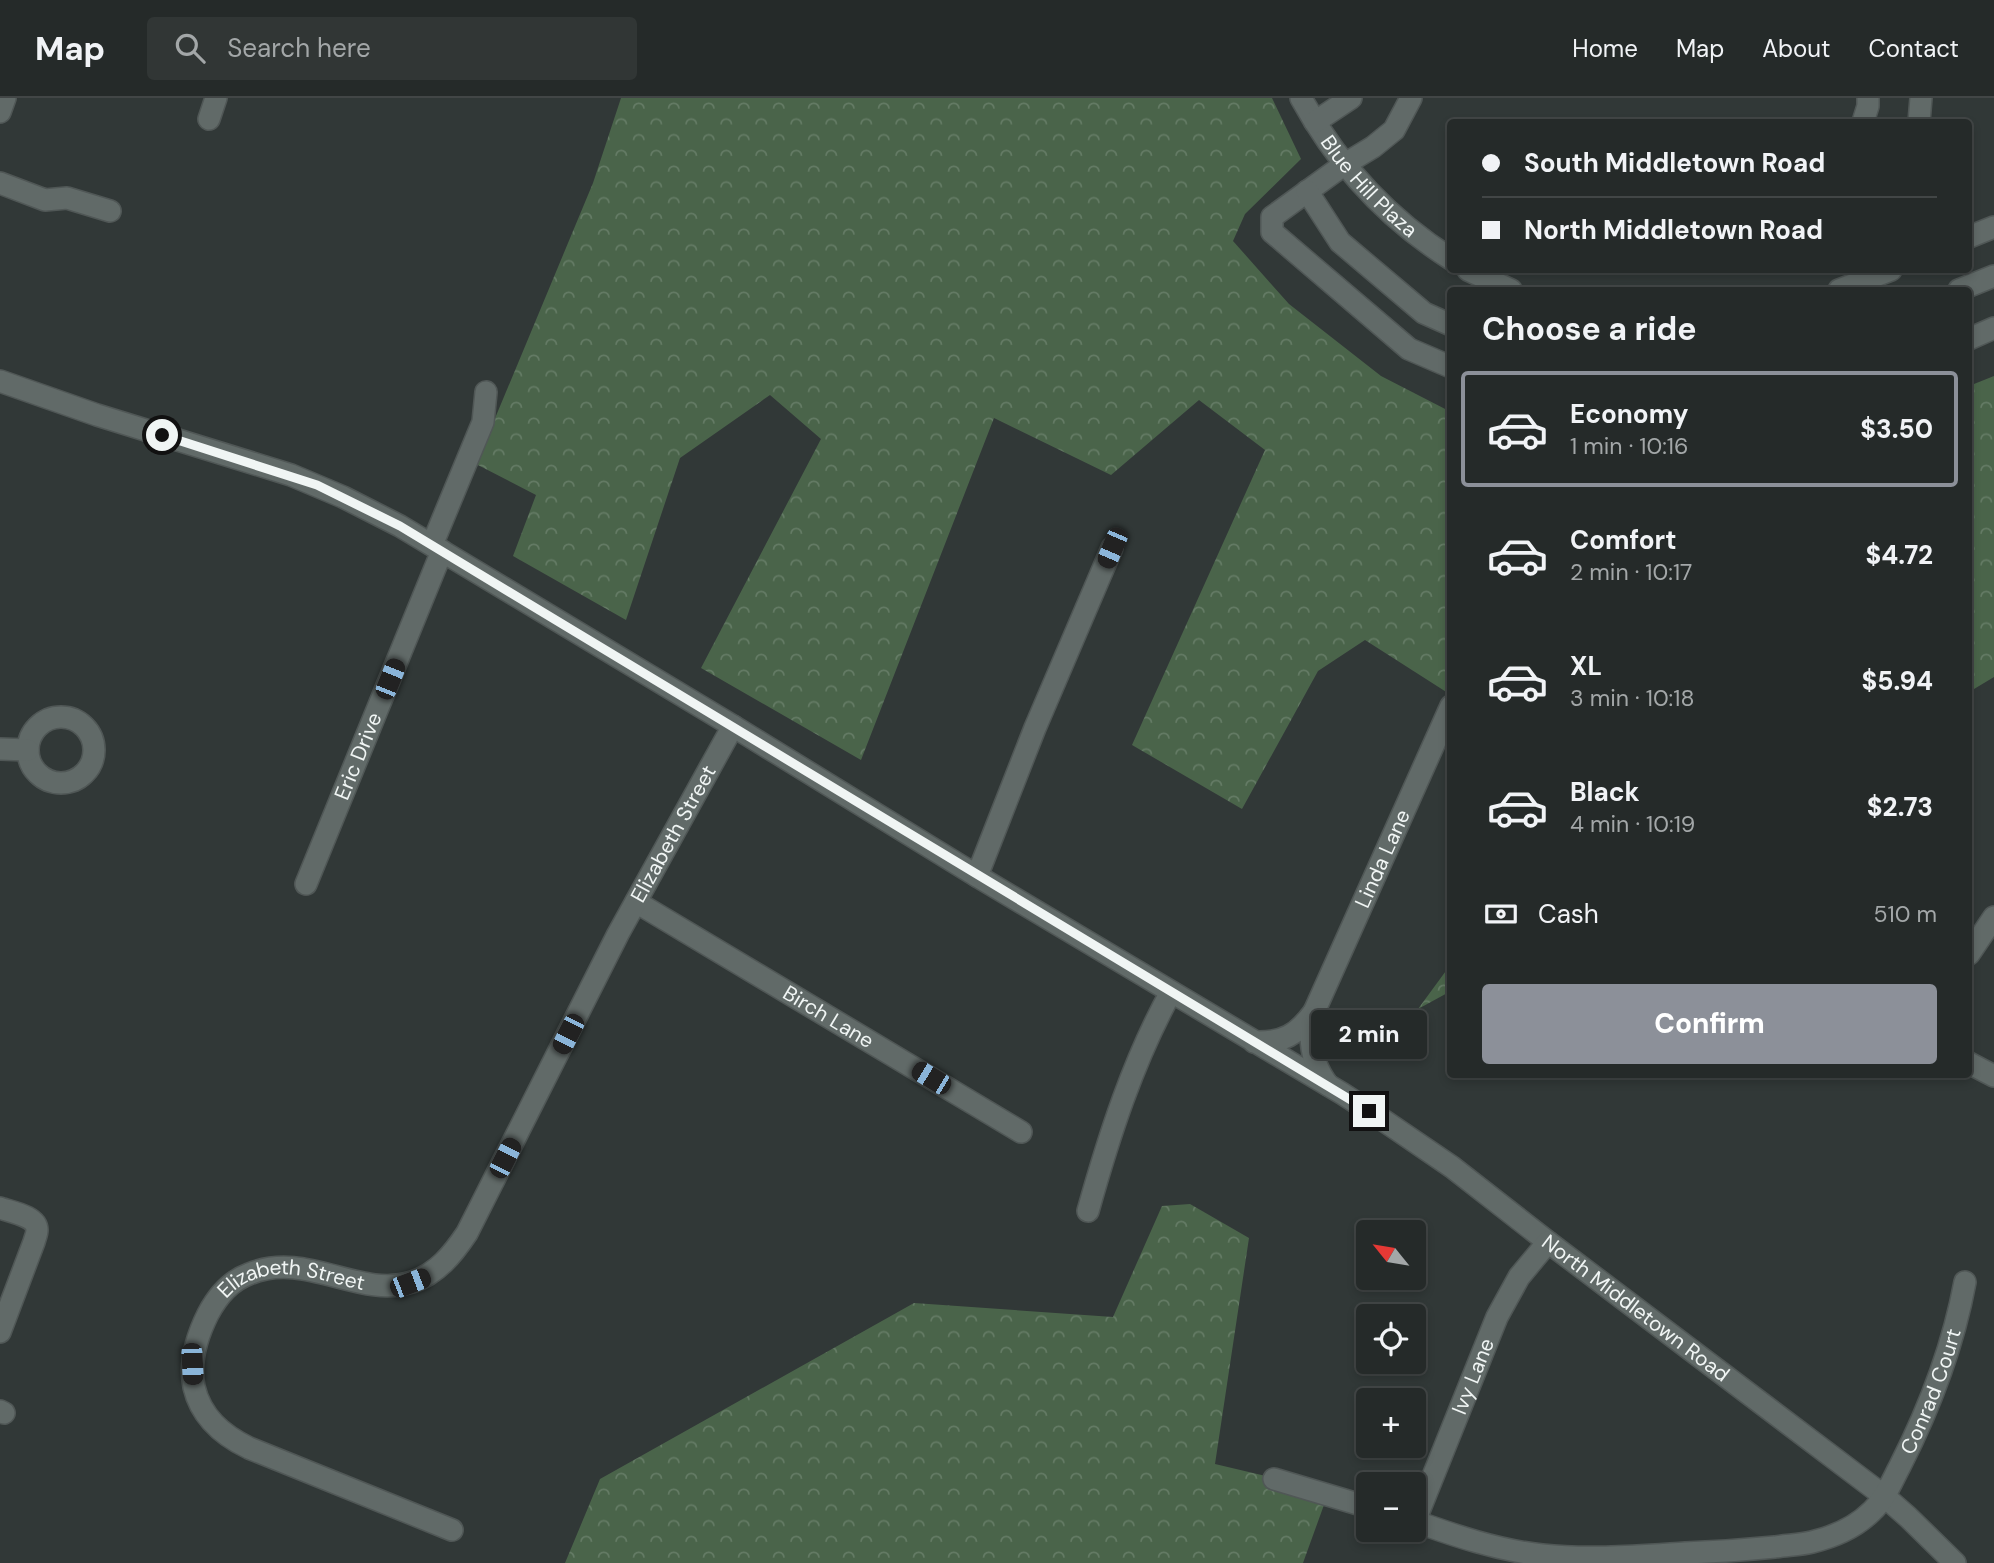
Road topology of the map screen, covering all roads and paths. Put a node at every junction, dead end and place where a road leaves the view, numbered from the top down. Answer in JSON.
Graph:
{"nodes":[{"id":1,"x":5,"y":98,"type":"edge"},
{"id":2,"x":216,"y":98,"type":"edge"},
{"id":3,"x":1301,"y":98,"type":"edge"},
{"id":4,"x":1351,"y":98,"type":"edge"},
{"id":5,"x":1411,"y":98,"type":"edge"},
{"id":6,"x":1868,"y":98,"type":"edge"},
{"id":7,"x":1921,"y":98,"type":"edge"},
{"id":8,"x":0,"y":112,"type":"edge"},
{"id":9,"x":209,"y":119,"type":"dead end"},
{"id":10,"x":1864,"y":119,"type":"edge"},
{"id":11,"x":1919,"y":119,"type":"edge"},
{"id":12,"x":1315,"y":122,"type":"junction"},
{"id":13,"x":1345,"y":164,"type":"junction"},
{"id":14,"x":0,"y":183,"type":"edge"},
{"id":15,"x":1307,"y":191,"type":"junction"},
{"id":16,"x":110,"y":211,"type":"dead end"},
{"id":17,"x":1994,"y":227,"type":"edge"},
{"id":18,"x":1972,"y":236,"type":"edge"},
{"id":19,"x":1447,"y":256,"type":"edge"},
{"id":20,"x":1474,"y":273,"type":"edge"},
{"id":21,"x":1994,"y":276,"type":"edge"},
{"id":22,"x":1876,"y":277,"type":"edge"},
{"id":23,"x":1505,"y":287,"type":"edge"},
{"id":24,"x":1848,"y":287,"type":"edge"},
{"id":25,"x":1966,"y":287,"type":"edge"},
{"id":26,"x":1447,"y":323,"type":"edge"},
{"id":27,"x":1994,"y":328,"type":"edge"},
{"id":28,"x":1972,"y":338,"type":"edge"},
{"id":29,"x":1447,"y":365,"type":"edge"},
{"id":30,"x":0,"y":381,"type":"edge"},
{"id":31,"x":486,"y":391,"type":"dead end"},
{"id":32,"x":437,"y":548,"type":"junction"},
{"id":33,"x":1112,"y":548,"type":"dead end"},
{"id":34,"x":1447,"y":715,"type":"edge"},
{"id":35,"x":733,"y":726,"type":"junction"},
{"id":36,"x":0,"y":749,"type":"edge"},
{"id":37,"x":28,"y":750,"type":"dead end"},
{"id":38,"x":977,"y":876,"type":"junction"},
{"id":39,"x":306,"y":884,"type":"dead end"},
{"id":40,"x":636,"y":902,"type":"junction"},
{"id":41,"x":1994,"y":917,"type":"edge"},
{"id":42,"x":1972,"y":950,"type":"edge"},
{"id":43,"x":1171,"y":992,"type":"junction"},
{"id":44,"x":1314,"y":1012,"type":"junction"},
{"id":45,"x":1254,"y":1042,"type":"junction"},
{"id":46,"x":1972,"y":1065,"type":"edge"},
{"id":47,"x":1994,"y":1076,"type":"edge"},
{"id":48,"x":1329,"y":1087,"type":"junction"},
{"id":49,"x":1021,"y":1132,"type":"dead end"},
{"id":50,"x":0,"y":1208,"type":"edge"},
{"id":51,"x":1088,"y":1211,"type":"dead end"},
{"id":52,"x":1548,"y":1242,"type":"junction"},
{"id":53,"x":1965,"y":1282,"type":"dead end"},
{"id":54,"x":0,"y":1332,"type":"edge"},
{"id":55,"x":1274,"y":1479,"type":"dead end"},
{"id":56,"x":1426,"y":1492,"type":"edge"},
{"id":57,"x":1884,"y":1496,"type":"junction"},
{"id":58,"x":1356,"y":1503,"type":"edge"},
{"id":59,"x":1426,"y":1526,"type":"edge"},
{"id":60,"x":452,"y":1530,"type":"dead end"},
{"id":61,"x":1955,"y":1563,"type":"edge"}],
"edges":[{"from":1,"to":8,"type":"street"},
{"from":2,"to":9,"type":"street"},
{"from":3,"to":12,"type":"street","name":"Blue Hill Plaza"},
{"from":4,"to":12,"type":"street"},
{"from":5,"to":13,"type":"street"},
{"from":6,"to":10,"type":"street"},
{"from":7,"to":11,"type":"street"},
{"from":12,"to":13,"type":"street","name":"Blue Hill Plaza"},
{"from":13,"to":15,"type":"street"},
{"from":13,"to":19,"type":"street","name":"Blue Hill Plaza"},
{"from":14,"to":16,"type":"street"},
{"from":15,"to":26,"type":"street"},
{"from":15,"to":29,"type":"street"},
{"from":17,"to":18,"type":"street"},
{"from":20,"to":23,"type":"street"},
{"from":21,"to":25,"type":"street"},
{"from":22,"to":24,"type":"street"},
{"from":27,"to":28,"type":"street"},
{"from":30,"to":32,"type":"street","name":"North Middletown Road"},
{"from":31,"to":32,"type":"street","name":"Eric Drive"},
{"from":32,"to":35,"type":"street","name":"North Middletown Road"},
{"from":32,"to":39,"type":"street","name":"Eric Drive"},
{"from":33,"to":38,"type":"street"},
{"from":34,"to":44,"type":"street","name":"Linda Lane"},
{"from":35,"to":38,"type":"street","name":"North Middletown Road"},
{"from":35,"to":40,"type":"street","name":"Elizabeth Street"},
{"from":36,"to":37,"type":"street"},
{"from":38,"to":43,"type":"street","name":"North Middletown Road"},
{"from":40,"to":49,"type":"street","name":"Birch Lane"},
{"from":40,"to":60,"type":"street","name":"Elizabeth Street"},
{"from":41,"to":42,"type":"street"},
{"from":43,"to":45,"type":"street","name":"North Middletown Road"},
{"from":43,"to":51,"type":"street"},
{"from":44,"to":45,"type":"street","name":"Linda Lane"},
{"from":44,"to":48,"type":"street","name":"Linda Lane"},
{"from":45,"to":48,"type":"street","name":"North Middletown Road"},
{"from":46,"to":47,"type":"street"},
{"from":48,"to":52,"type":"street","name":"North Middletown Road"},
{"from":50,"to":54,"type":"street"},
{"from":52,"to":56,"type":"street","name":"Ivy Lane"},
{"from":52,"to":57,"type":"street","name":"North Middletown Road"},
{"from":53,"to":57,"type":"street","name":"Conrad Court"},
{"from":55,"to":58,"type":"street"},
{"from":57,"to":59,"type":"street","name":"Conrad Court"},
{"from":57,"to":61,"type":"street","name":"North Middletown Road"}]}
